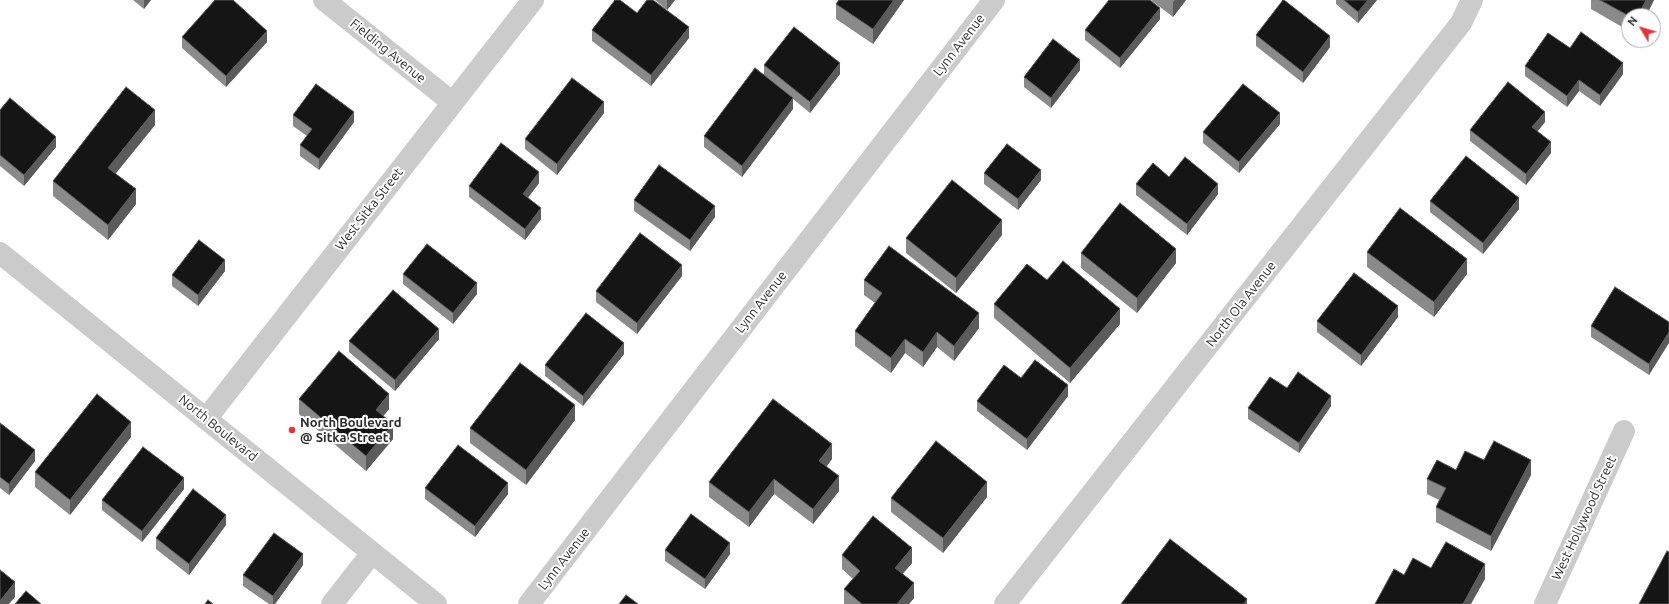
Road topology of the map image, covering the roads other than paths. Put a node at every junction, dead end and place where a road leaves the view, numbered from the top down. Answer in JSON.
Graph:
{"nodes":[{"id":1,"x":324,"y":0,"type":"edge"},
{"id":2,"x":533,"y":0,"type":"edge"},
{"id":3,"x":994,"y":0,"type":"edge"},
{"id":4,"x":1472,"y":0,"type":"edge"},
{"id":5,"x":453,"y":103,"type":"junction"},
{"id":6,"x":0,"y":252,"type":"edge"},
{"id":7,"x":206,"y":419,"type":"junction"},
{"id":8,"x":1624,"y":431,"type":"dead end"},
{"id":9,"x":372,"y":553,"type":"junction"},
{"id":10,"x":332,"y":604,"type":"edge"},
{"id":11,"x":436,"y":604,"type":"edge"},
{"id":12,"x":529,"y":604,"type":"edge"},
{"id":13,"x":1005,"y":604,"type":"edge"},
{"id":14,"x":1545,"y":604,"type":"edge"}],
"edges":[{"from":1,"to":5,"type":"street","name":"Fielding Avenue"},
{"from":2,"to":5,"type":"street","name":"West Sitka Street"},
{"from":3,"to":12,"type":"street","name":"Lynn Avenue"},
{"from":4,"to":13,"type":"street","name":"North Ola Avenue"},
{"from":5,"to":7,"type":"street","name":"West Sitka Street"},
{"from":6,"to":7,"type":"street","name":"North Boulevard"},
{"from":7,"to":9,"type":"street","name":"North Boulevard"},
{"from":8,"to":14,"type":"street","name":"West Hollywood Street"},
{"from":9,"to":10,"type":"street"},
{"from":9,"to":11,"type":"street","name":"North Boulevard"}]}
